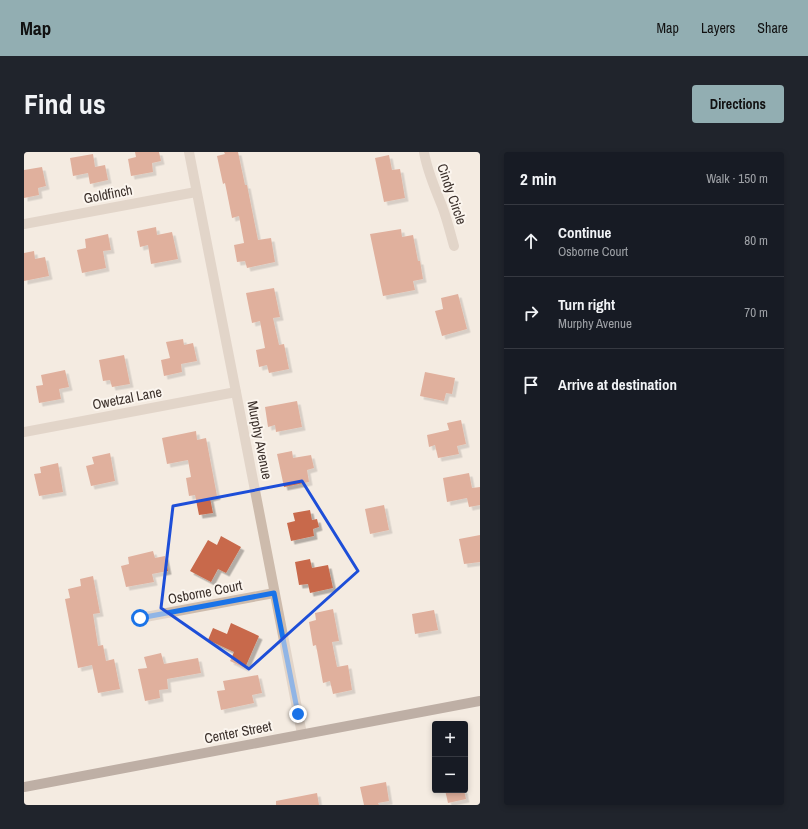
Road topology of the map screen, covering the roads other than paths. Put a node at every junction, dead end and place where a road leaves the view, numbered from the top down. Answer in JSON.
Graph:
{"nodes":[{"id":1,"x":189,"y":152,"type":"edge"},
{"id":2,"x":424,"y":152,"type":"edge"},
{"id":3,"x":196,"y":192,"type":"junction"},
{"id":4,"x":24,"y":224,"type":"edge"},
{"id":5,"x":454,"y":246,"type":"dead end"},
{"id":6,"x":236,"y":392,"type":"junction"},
{"id":7,"x":24,"y":432,"type":"edge"},
{"id":8,"x":274,"y":593,"type":"junction"},
{"id":9,"x":140,"y":618,"type":"dead end"},
{"id":10,"x":480,"y":701,"type":"edge"},
{"id":11,"x":302,"y":734,"type":"junction"},
{"id":12,"x":24,"y":787,"type":"edge"}],
"edges":[{"from":1,"to":3,"type":"street","name":"Murphy Avenue"},
{"from":2,"to":5,"type":"street","name":"Cindy Circle"},
{"from":3,"to":4,"type":"street","name":"Goldfinch"},
{"from":3,"to":6,"type":"street","name":"Murphy Avenue"},
{"from":6,"to":7,"type":"street","name":"Owetzal Lane"},
{"from":6,"to":8,"type":"street","name":"Murphy Avenue"},
{"from":8,"to":9,"type":"street","name":"Osborne Court"},
{"from":8,"to":11,"type":"street","name":"Murphy Avenue"},
{"from":10,"to":11,"type":"main road","name":"Center Street"},
{"from":11,"to":12,"type":"main road","name":"Center Street"}]}
